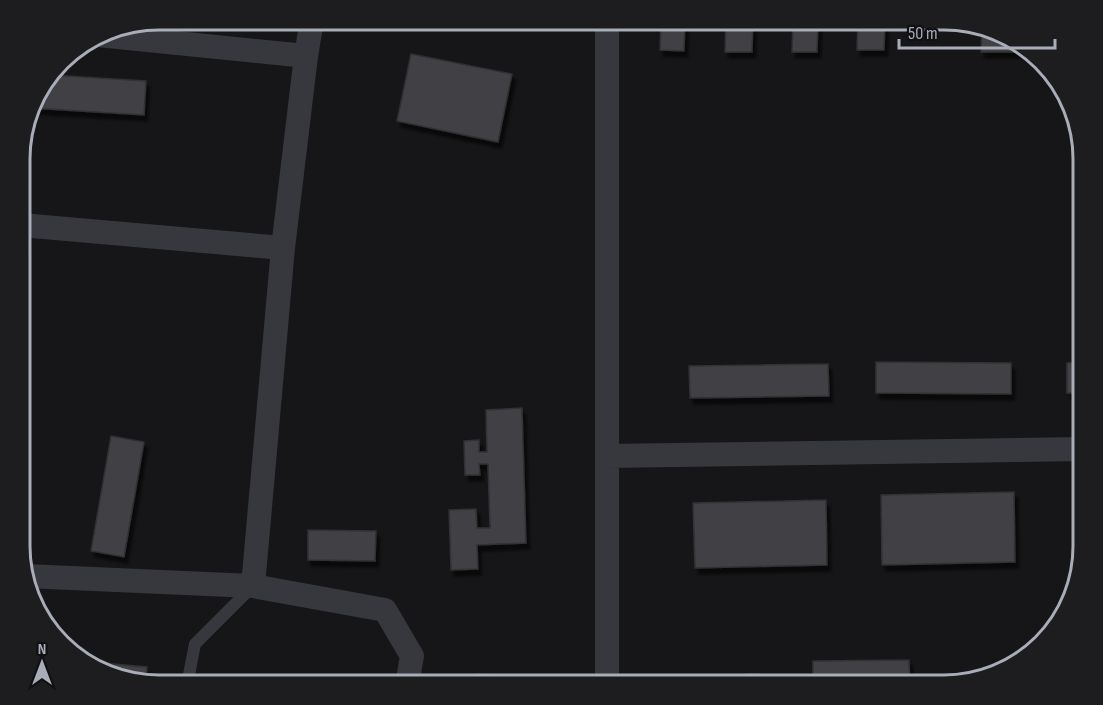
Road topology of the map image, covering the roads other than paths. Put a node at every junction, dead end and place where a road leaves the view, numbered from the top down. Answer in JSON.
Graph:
{"nodes":[{"id":1,"x":310,"y":30,"type":"edge"},
{"id":2,"x":607,"y":30,"type":"edge"},
{"id":3,"x":118,"y":37,"type":"edge"},
{"id":4,"x":306,"y":56,"type":"junction"},
{"id":5,"x":30,"y":226,"type":"edge"},
{"id":6,"x":283,"y":248,"type":"junction"},
{"id":7,"x":1073,"y":449,"type":"edge"},
{"id":8,"x":607,"y":456,"type":"junction"},
{"id":9,"x":34,"y":576,"type":"edge"},
{"id":10,"x":253,"y":586,"type":"junction"},
{"id":11,"x":188,"y":675,"type":"edge"},
{"id":12,"x":409,"y":675,"type":"edge"},
{"id":13,"x":607,"y":675,"type":"edge"}],
"edges":[{"from":1,"to":4,"type":"street"},
{"from":2,"to":8,"type":"street"},
{"from":3,"to":4,"type":"street"},
{"from":4,"to":6,"type":"street"},
{"from":5,"to":6,"type":"street"},
{"from":6,"to":10,"type":"street"},
{"from":7,"to":8,"type":"street"},
{"from":8,"to":13,"type":"street"},
{"from":9,"to":10,"type":"street"},
{"from":10,"to":11,"type":"lane"},
{"from":10,"to":12,"type":"street"}]}
